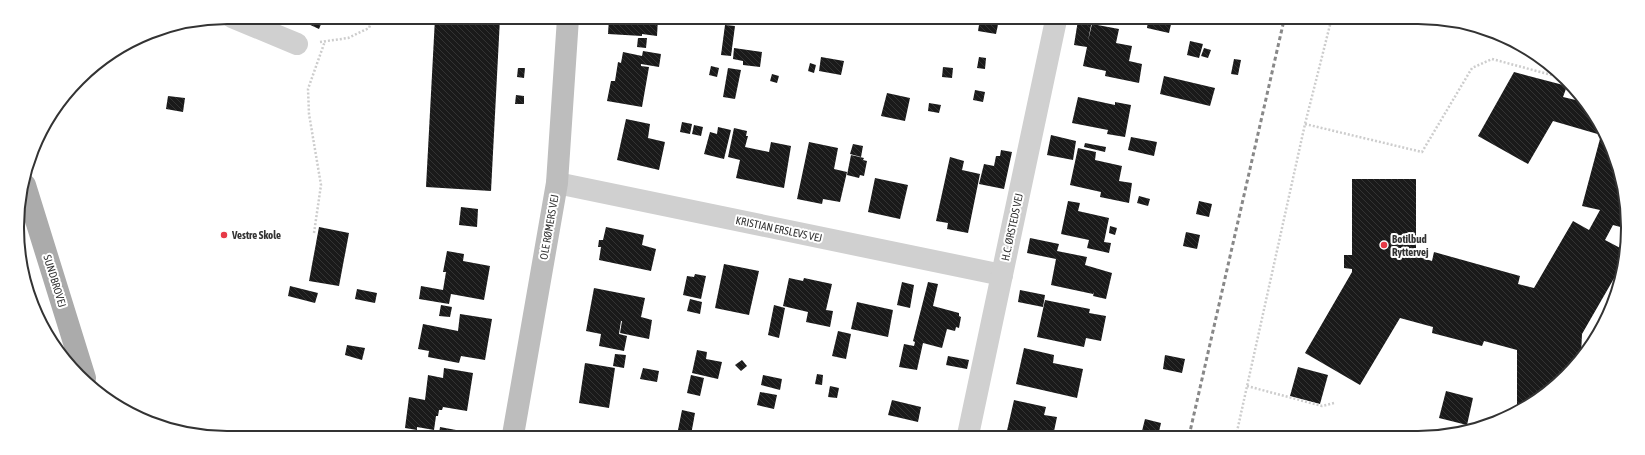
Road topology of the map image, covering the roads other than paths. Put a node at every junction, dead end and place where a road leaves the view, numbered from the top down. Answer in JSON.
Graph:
{"nodes":[{"id":1,"x":249,"y":24,"type":"edge"},
{"id":2,"x":568,"y":24,"type":"edge"},
{"id":3,"x":1055,"y":24,"type":"edge"},
{"id":4,"x":297,"y":44,"type":"road end"},
{"id":5,"x":557,"y":183,"type":"junction"},
{"id":6,"x":27,"y":192,"type":"edge"},
{"id":7,"x":1002,"y":275,"type":"junction"},
{"id":8,"x":84,"y":371,"type":"edge"},
{"id":9,"x":514,"y":431,"type":"edge"},
{"id":10,"x":969,"y":431,"type":"edge"}],
"edges":[{"from":1,"to":4,"type":"street"},
{"from":2,"to":5,"type":"street","name":"OLE RØMERS VEJ"},
{"from":3,"to":7,"type":"street","name":"H.C. ØRSTEDS VEJ"},
{"from":5,"to":7,"type":"street","name":"KRISTIAN ERSLEVS VEJ"},
{"from":5,"to":9,"type":"street","name":"OLE RØMERS VEJ"},
{"from":6,"to":8,"type":"main road","name":"SUNDBROVEJ"},
{"from":7,"to":10,"type":"street","name":"H.C. ØRSTEDS VEJ"}]}
